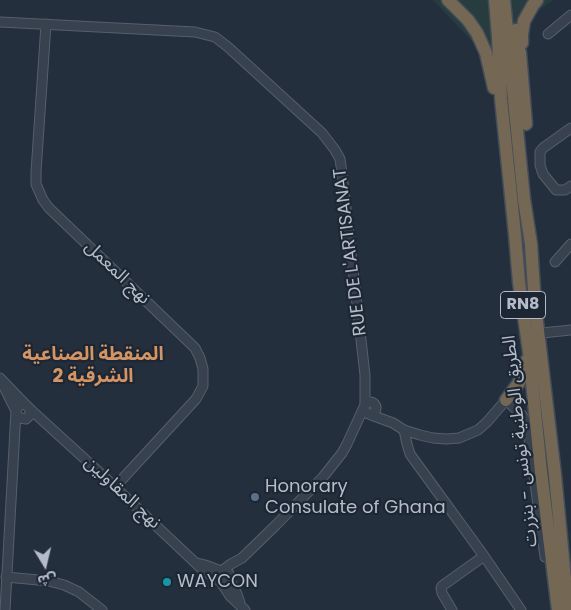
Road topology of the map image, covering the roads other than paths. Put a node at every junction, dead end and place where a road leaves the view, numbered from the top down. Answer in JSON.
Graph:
{"nodes":[{"id":1,"x":448,"y":0,"type":"edge"},
{"id":2,"x":486,"y":0,"type":"edge"},
{"id":3,"x":494,"y":0,"type":"edge"},
{"id":4,"x":504,"y":0,"type":"edge"},
{"id":5,"x":512,"y":0,"type":"edge"},
{"id":6,"x":537,"y":0,"type":"edge"},
{"id":7,"x":571,"y":15,"type":"edge"},
{"id":8,"x":0,"y":22,"type":"edge"},
{"id":9,"x":46,"y":24,"type":"junction"},
{"id":10,"x":548,"y":34,"type":"dead end"},
{"id":11,"x":520,"y":53,"type":"junction"},
{"id":12,"x":499,"y":66,"type":"junction"},
{"id":13,"x":501,"y":99,"type":"junction"},
{"id":14,"x":569,"y":133,"type":"edge"},
{"id":15,"x":571,"y":186,"type":"edge"},
{"id":16,"x":531,"y":244,"type":"junction"},
{"id":17,"x":571,"y":244,"type":"edge"},
{"id":18,"x":555,"y":262,"type":"dead end"},
{"id":19,"x":571,"y":330,"type":"edge"},
{"id":20,"x":540,"y":333,"type":"junction"},
{"id":21,"x":529,"y":352,"type":"junction"},
{"id":22,"x":506,"y":400,"type":"junction"},
{"id":23,"x":28,"y":407,"type":"junction"},
{"id":24,"x":369,"y":408,"type":"junction"},
{"id":25,"x":20,"y":416,"type":"junction"},
{"id":26,"x":47,"y":424,"type":"junction"},
{"id":27,"x":404,"y":430,"type":"junction"},
{"id":28,"x":553,"y":459,"type":"junction"},
{"id":29,"x":541,"y":472,"type":"junction"},
{"id":30,"x":115,"y":487,"type":"junction"},
{"id":31,"x":484,"y":556,"type":"junction"},
{"id":32,"x":545,"y":557,"type":"junction"},
{"id":33,"x":571,"y":561,"type":"edge"},
{"id":34,"x":6,"y":576,"type":"junction"},
{"id":35,"x":224,"y":576,"type":"junction"},
{"id":36,"x":243,"y":608,"type":"edge"},
{"id":37,"x":516,"y":608,"type":"edge"},
{"id":38,"x":5,"y":610,"type":"edge"},
{"id":39,"x":102,"y":610,"type":"edge"},
{"id":40,"x":452,"y":610,"type":"edge"},
{"id":41,"x":552,"y":610,"type":"edge"},
{"id":42,"x":558,"y":610,"type":"edge"},
{"id":43,"x":568,"y":610,"type":"edge"}],
"edges":[{"from":1,"to":13,"type":"highway"},
{"from":2,"to":12,"type":"highway"},
{"from":3,"to":12,"type":"highway","name":"الطريق الوطنية تونس - بنزرت","number":"RN8"},
{"from":4,"to":16,"type":"highway","name":"الطريق الوطنية تونس - بنزرت","number":"RN8"},
{"from":5,"to":11,"type":"highway","number":"RN8"},
{"from":6,"to":11,"type":"highway"},
{"from":7,"to":10,"type":"street"},
{"from":8,"to":9,"type":"street","name":"RUE DE L'ARTISANAT"},
{"from":9,"to":24,"type":"street","name":"RUE DE L'ARTISANAT"},
{"from":9,"to":30,"type":"street","name":"نهج المعمل"},
{"from":11,"to":16,"type":"highway","number":"RN8"},
{"from":12,"to":13,"type":"highway","name":"الطريق الوطنية تونس - بنزرت","number":"RN8"},
{"from":13,"to":21,"type":"highway","name":"الطريق الوطنية تونس - بنزرت","number":"RN8"},
{"from":14,"to":15,"type":"street"},
{"from":16,"to":20,"type":"highway","name":"الطريق الوطنية تونس - بنزرت","number":"RN8"},
{"from":17,"to":18,"type":"street"},
{"from":19,"to":20,"type":"street"},
{"from":20,"to":28,"type":"highway","name":"الطريق الوطنية تونس - بنزرت","number":"RN8"},
{"from":21,"to":22,"type":"highway"},
{"from":21,"to":29,"type":"highway","name":"الطريق الوطنية تونس - بنزرت","number":"RN8"},
{"from":22,"to":27,"type":"street"},
{"from":22,"to":32,"type":"street"},
{"from":23,"to":25,"type":"street"},
{"from":23,"to":25,"type":"street"},
{"from":23,"to":25,"type":"street","name":"نهج المقاولين"},
{"from":23,"to":26,"type":"street","name":"نهج المقاولين"},
{"from":24,"to":27,"type":"street"},
{"from":24,"to":35,"type":"street"},
{"from":25,"to":26,"type":"street","name":"نهج المقاولين"},
{"from":25,"to":34,"type":"street"},
{"from":26,"to":30,"type":"street","name":"نهج المقاولين"},
{"from":27,"to":31,"type":"street"},
{"from":28,"to":33,"type":"highway"},
{"from":28,"to":43,"type":"highway","name":"الطريق الوطنية تونس - بنزرت","number":"RN8"},
{"from":29,"to":32,"type":"highway","number":"RN8"},
{"from":29,"to":42,"type":"highway","name":"الطريق الوطنية تونس - بنزرت","number":"RN8"},
{"from":30,"to":35,"type":"street","name":"نهج المقاولين"},
{"from":31,"to":37,"type":"street"},
{"from":31,"to":40,"type":"street"},
{"from":32,"to":41,"type":"highway"},
{"from":34,"to":38,"type":"street"},
{"from":34,"to":39,"type":"street"},
{"from":35,"to":36,"type":"street","name":"نهج المقاولين"}]}
